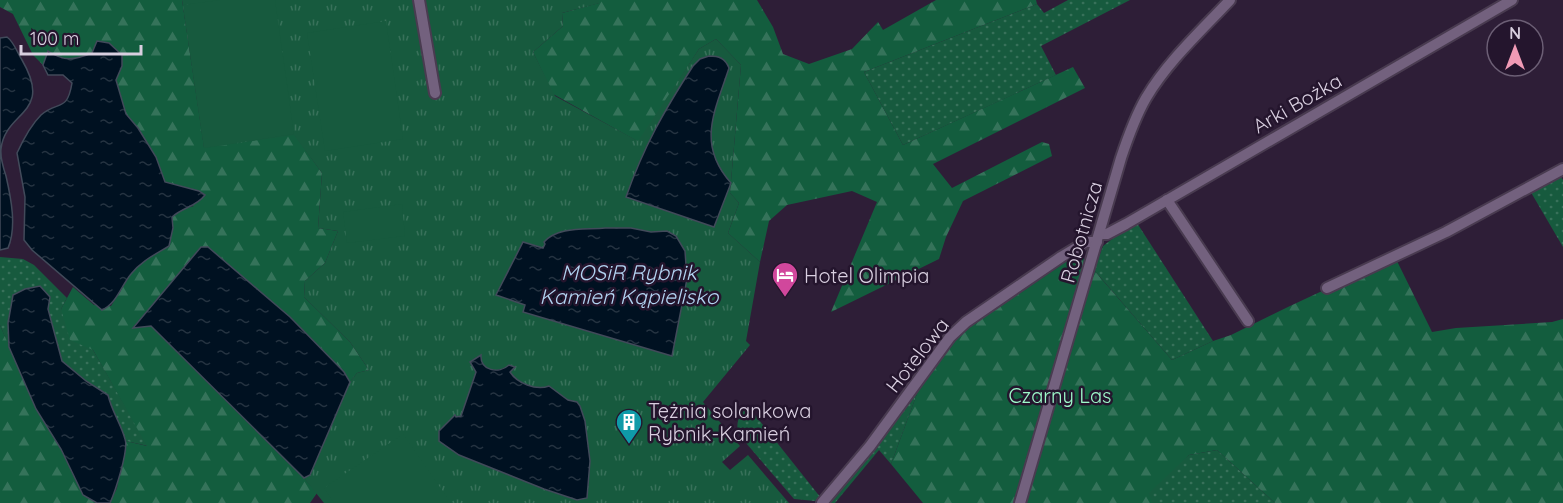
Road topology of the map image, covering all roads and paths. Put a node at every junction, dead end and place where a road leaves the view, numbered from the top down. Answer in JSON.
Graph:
{"nodes":[{"id":1,"x":419,"y":0,"type":"edge"},
{"id":2,"x":1230,"y":0,"type":"edge"},
{"id":3,"x":1512,"y":0,"type":"edge"},
{"id":4,"x":435,"y":93,"type":"dead end"},
{"id":5,"x":1563,"y":169,"type":"edge"},
{"id":6,"x":1167,"y":200,"type":"junction"},
{"id":7,"x":1098,"y":238,"type":"junction"},
{"id":8,"x":1327,"y":288,"type":"dead end"},
{"id":9,"x":1248,"y":321,"type":"dead end"},
{"id":10,"x":822,"y":503,"type":"edge"},
{"id":11,"x":1020,"y":503,"type":"edge"}],
"edges":[{"from":1,"to":4,"type":"street"},
{"from":2,"to":7,"type":"street","name":"Robotnicza"},
{"from":3,"to":6,"type":"street","name":"Arki Bożka"},
{"from":5,"to":8,"type":"street"},
{"from":6,"to":7,"type":"street","name":"Arki Bożka"},
{"from":6,"to":9,"type":"street"},
{"from":7,"to":10,"type":"street","name":"Hotelowa"},
{"from":7,"to":11,"type":"street","name":"Robotnicza"}]}
